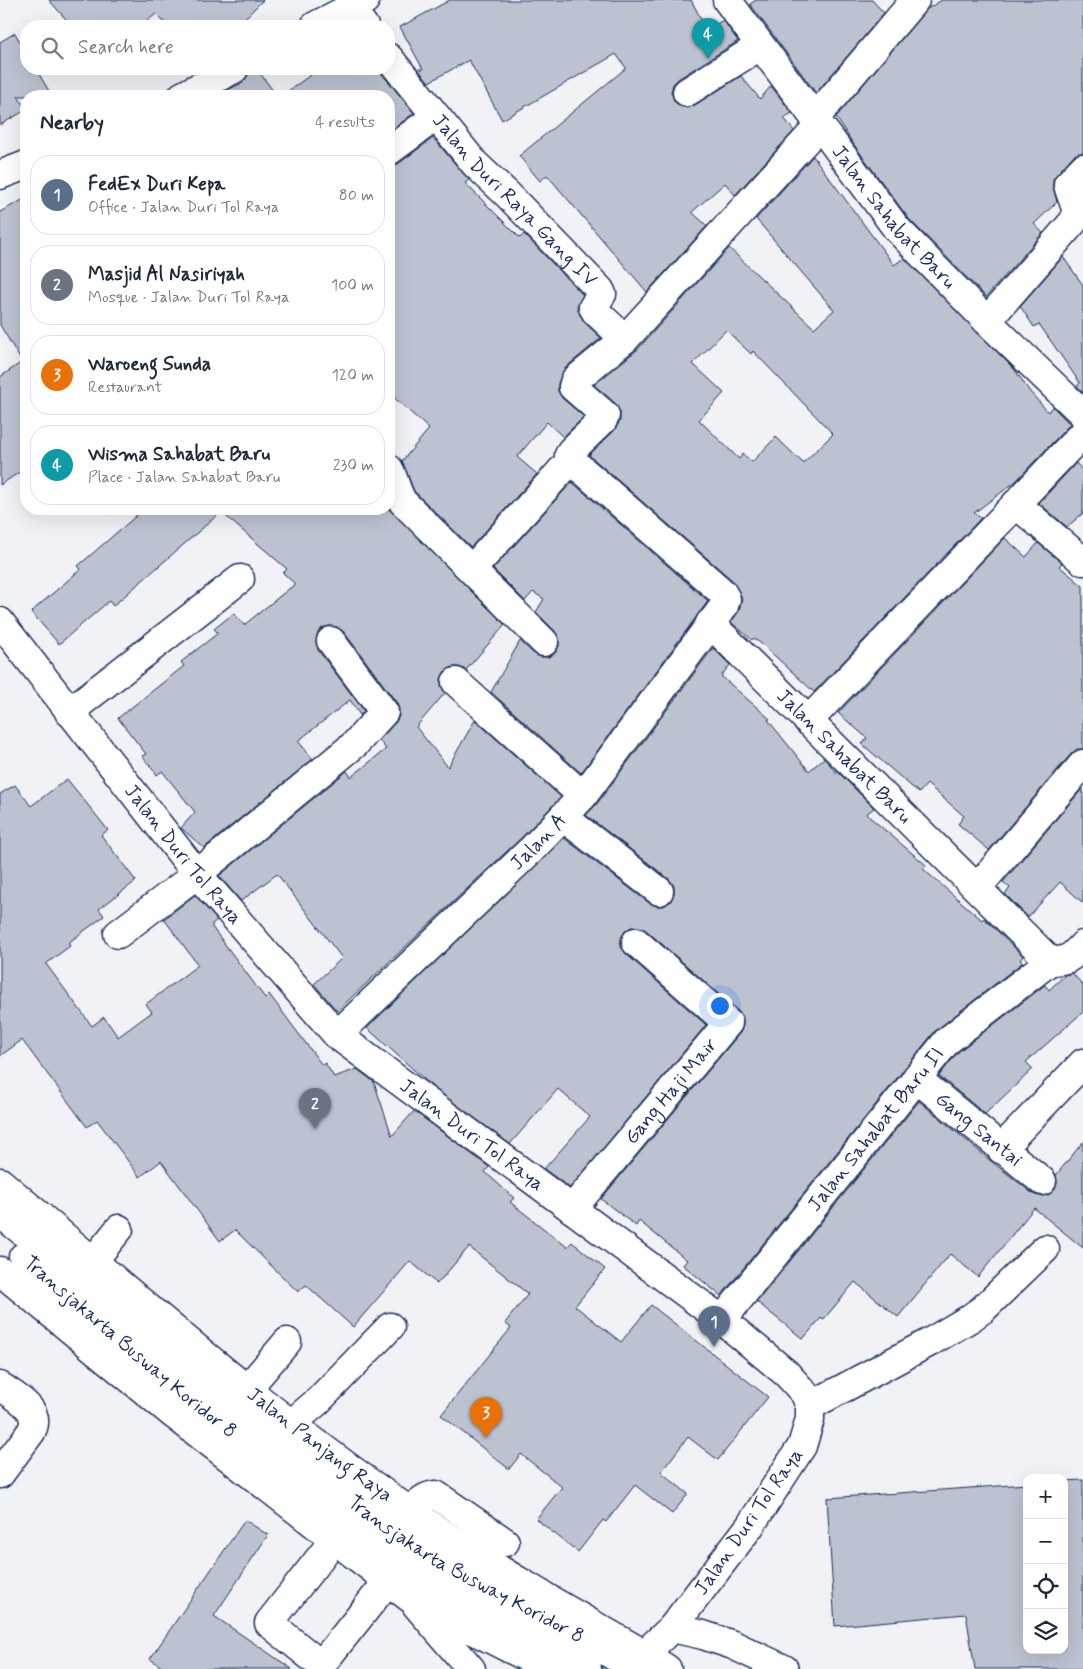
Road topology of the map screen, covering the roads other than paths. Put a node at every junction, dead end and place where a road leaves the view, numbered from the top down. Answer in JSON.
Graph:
{"nodes":[{"id":1,"x":727,"y":0,"type":"edge"},
{"id":2,"x":915,"y":0,"type":"edge"},
{"id":3,"x":360,"y":11,"type":"edge"},
{"id":4,"x":333,"y":20,"type":"edge"},
{"id":5,"x":760,"y":46,"type":"junction"},
{"id":6,"x":395,"y":66,"type":"edge"},
{"id":7,"x":222,"y":75,"type":"edge"},
{"id":8,"x":194,"y":90,"type":"edge"},
{"id":9,"x":687,"y":92,"type":"dead end"},
{"id":10,"x":435,"y":117,"type":"junction"},
{"id":11,"x":818,"y":122,"type":"junction"},
{"id":12,"x":395,"y":147,"type":"edge"},
{"id":13,"x":20,"y":168,"type":"edge"},
{"id":14,"x":1083,"y":168,"type":"edge"},
{"id":15,"x":0,"y":176,"type":"edge"},
{"id":16,"x":987,"y":321,"type":"junction"},
{"id":17,"x":625,"y":340,"type":"junction"},
{"id":18,"x":1083,"y":414,"type":"edge"},
{"id":19,"x":1083,"y":433,"type":"edge"},
{"id":20,"x":571,"y":460,"type":"junction"},
{"id":21,"x":395,"y":483,"type":"edge"},
{"id":22,"x":1016,"y":504,"type":"junction"},
{"id":23,"x":1083,"y":561,"type":"edge"},
{"id":24,"x":472,"y":569,"type":"junction"},
{"id":25,"x":240,"y":579,"type":"dead end"},
{"id":26,"x":0,"y":622,"type":"edge"},
{"id":27,"x":710,"y":623,"type":"junction"},
{"id":28,"x":330,"y":641,"type":"dead end"},
{"id":29,"x":544,"y":642,"type":"dead end"},
{"id":30,"x":456,"y":682,"type":"dead end"},
{"id":31,"x":69,"y":712,"type":"junction"},
{"id":32,"x":808,"y":721,"type":"junction"},
{"id":33,"x":1083,"y":764,"type":"edge"},
{"id":34,"x":583,"y":796,"type":"junction"},
{"id":35,"x":563,"y":817,"type":"junction"},
{"id":36,"x":197,"y":874,"type":"junction"},
{"id":37,"x":977,"y":888,"type":"junction"},
{"id":38,"x":658,"y":891,"type":"dead end"},
{"id":39,"x":118,"y":934,"type":"dead end"},
{"id":40,"x":636,"y":942,"type":"dead end"},
{"id":41,"x":1083,"y":945,"type":"edge"},
{"id":42,"x":1050,"y":960,"type":"junction"},
{"id":43,"x":337,"y":1035,"type":"junction"},
{"id":44,"x":1083,"y":1063,"type":"edge"},
{"id":45,"x":916,"y":1078,"type":"junction"},
{"id":46,"x":1001,"y":1149,"type":"junction"},
{"id":47,"x":1042,"y":1181,"type":"dead end"},
{"id":48,"x":0,"y":1182,"type":"edge"},
{"id":49,"x":572,"y":1209,"type":"junction"},
{"id":50,"x":0,"y":1213,"type":"edge"},
{"id":51,"x":119,"y":1229,"type":"dead end"},
{"id":52,"x":0,"y":1237,"type":"edge"},
{"id":53,"x":1044,"y":1249,"type":"dead end"},
{"id":54,"x":93,"y":1261,"type":"junction"},
{"id":55,"x":0,"y":1271,"type":"edge"},
{"id":56,"x":722,"y":1320,"type":"junction"},
{"id":57,"x":390,"y":1327,"type":"dead end"},
{"id":58,"x":287,"y":1342,"type":"dead end"},
{"id":59,"x":0,"y":1386,"type":"edge"},
{"id":60,"x":247,"y":1389,"type":"junction"},
{"id":61,"x":810,"y":1406,"type":"junction"},
{"id":62,"x":291,"y":1424,"type":"junction"},
{"id":63,"x":0,"y":1474,"type":"edge"},
{"id":64,"x":410,"y":1511,"type":"junction"},
{"id":65,"x":334,"y":1540,"type":"junction"},
{"id":66,"x":505,"y":1542,"type":"dead end"},
{"id":67,"x":388,"y":1581,"type":"junction"},
{"id":68,"x":410,"y":1598,"type":"junction"},
{"id":69,"x":672,"y":1628,"type":"junction"},
{"id":70,"x":640,"y":1662,"type":"edge"},
{"id":71,"x":471,"y":1669,"type":"edge"},
{"id":72,"x":550,"y":1669,"type":"edge"},
{"id":73,"x":587,"y":1669,"type":"edge"},
{"id":74,"x":667,"y":1669,"type":"edge"},
{"id":75,"x":784,"y":1669,"type":"edge"}],
"edges":[{"from":1,"to":5,"type":"street","name":"Jalan Sahabat Baru"},
{"from":2,"to":11,"type":"street"},
{"from":3,"to":4,"type":"street"},
{"from":5,"to":9,"type":"street"},
{"from":5,"to":11,"type":"street","name":"Jalan Sahabat Baru"},
{"from":6,"to":10,"type":"street","name":"Jalan Duri Raya Gang IV"},
{"from":7,"to":8,"type":"street"},
{"from":10,"to":12,"type":"street"},
{"from":10,"to":17,"type":"street","name":"Jalan Duri Raya Gang IV"},
{"from":11,"to":16,"type":"street","name":"Jalan Sahabat Baru"},
{"from":11,"to":17,"type":"street"},
{"from":13,"to":15,"type":"street"},
{"from":14,"to":16,"type":"street"},
{"from":16,"to":18,"type":"street","name":"Jalan Sahabat Baru"},
{"from":17,"to":20,"type":"street"},
{"from":19,"to":22,"type":"street"},
{"from":20,"to":24,"type":"street"},
{"from":20,"to":27,"type":"street","name":"Jalan A"},
{"from":21,"to":24,"type":"street"},
{"from":22,"to":23,"type":"street"},
{"from":22,"to":32,"type":"street"},
{"from":24,"to":29,"type":"street"},
{"from":25,"to":31,"type":"street"},
{"from":26,"to":31,"type":"street","name":"Jalan Duri Tol Raya"},
{"from":27,"to":32,"type":"street","name":"Jalan Sahabat Baru"},
{"from":27,"to":34,"type":"street","name":"Jalan A"},
{"from":28,"to":36,"type":"street"},
{"from":30,"to":34,"type":"street"},
{"from":31,"to":36,"type":"street","name":"Jalan Duri Tol Raya"},
{"from":32,"to":37,"type":"street","name":"Jalan Sahabat Baru"},
{"from":33,"to":37,"type":"street"},
{"from":34,"to":35,"type":"street","name":"Jalan A"},
{"from":35,"to":38,"type":"street"},
{"from":35,"to":43,"type":"street","name":"Jalan A"},
{"from":36,"to":39,"type":"street"},
{"from":36,"to":43,"type":"street","name":"Jalan Duri Tol Raya"},
{"from":37,"to":42,"type":"street","name":"Jalan Sahabat Baru"},
{"from":40,"to":49,"type":"street","name":"Gang Haji Mair"},
{"from":41,"to":42,"type":"street"},
{"from":42,"to":45,"type":"street","name":"Jalan Sahabat Baru II"},
{"from":43,"to":49,"type":"street","name":"Jalan Duri Tol Raya"},
{"from":44,"to":46,"type":"street"},
{"from":45,"to":46,"type":"street","name":"Gang Santai"},
{"from":45,"to":56,"type":"street","name":"Jalan Sahabat Baru II"},
{"from":46,"to":47,"type":"street","name":"Gang Santai"},
{"from":48,"to":54,"type":"street","name":"Jalan Panjang Raya"},
{"from":49,"to":56,"type":"street","name":"Jalan Duri Tol Raya"},
{"from":50,"to":70,"type":"street","name":"Transjakarta Busway Koridor 8"},
{"from":51,"to":54,"type":"street"},
{"from":52,"to":73,"type":"street","name":"Transjakarta Busway Koridor 8"},
{"from":53,"to":61,"type":"street"},
{"from":54,"to":60,"type":"street","name":"Jalan Panjang Raya"},
{"from":55,"to":65,"type":"street"},
{"from":56,"to":61,"type":"street","name":"Jalan Duri Tol Raya"},
{"from":57,"to":62,"type":"street"},
{"from":58,"to":60,"type":"street"},
{"from":59,"to":63,"type":"street"},
{"from":60,"to":62,"type":"street","name":"Jalan Panjang Raya"},
{"from":61,"to":69,"type":"street","name":"Jalan Duri Tol Raya"},
{"from":62,"to":64,"type":"street","name":"Jalan Panjang Raya"},
{"from":64,"to":66,"type":"street"},
{"from":64,"to":70,"type":"street","name":"Jalan Panjang Raya"},
{"from":65,"to":67,"type":"street"},
{"from":65,"to":67,"type":"street"},
{"from":67,"to":68,"type":"street"},
{"from":68,"to":71,"type":"street"},
{"from":68,"to":72,"type":"street"},
{"from":69,"to":70,"type":"street","name":"Jalan Duri Tol Raya"},
{"from":69,"to":75,"type":"street"},
{"from":70,"to":74,"type":"street","name":"Jalan Panjang Raya"}]}
